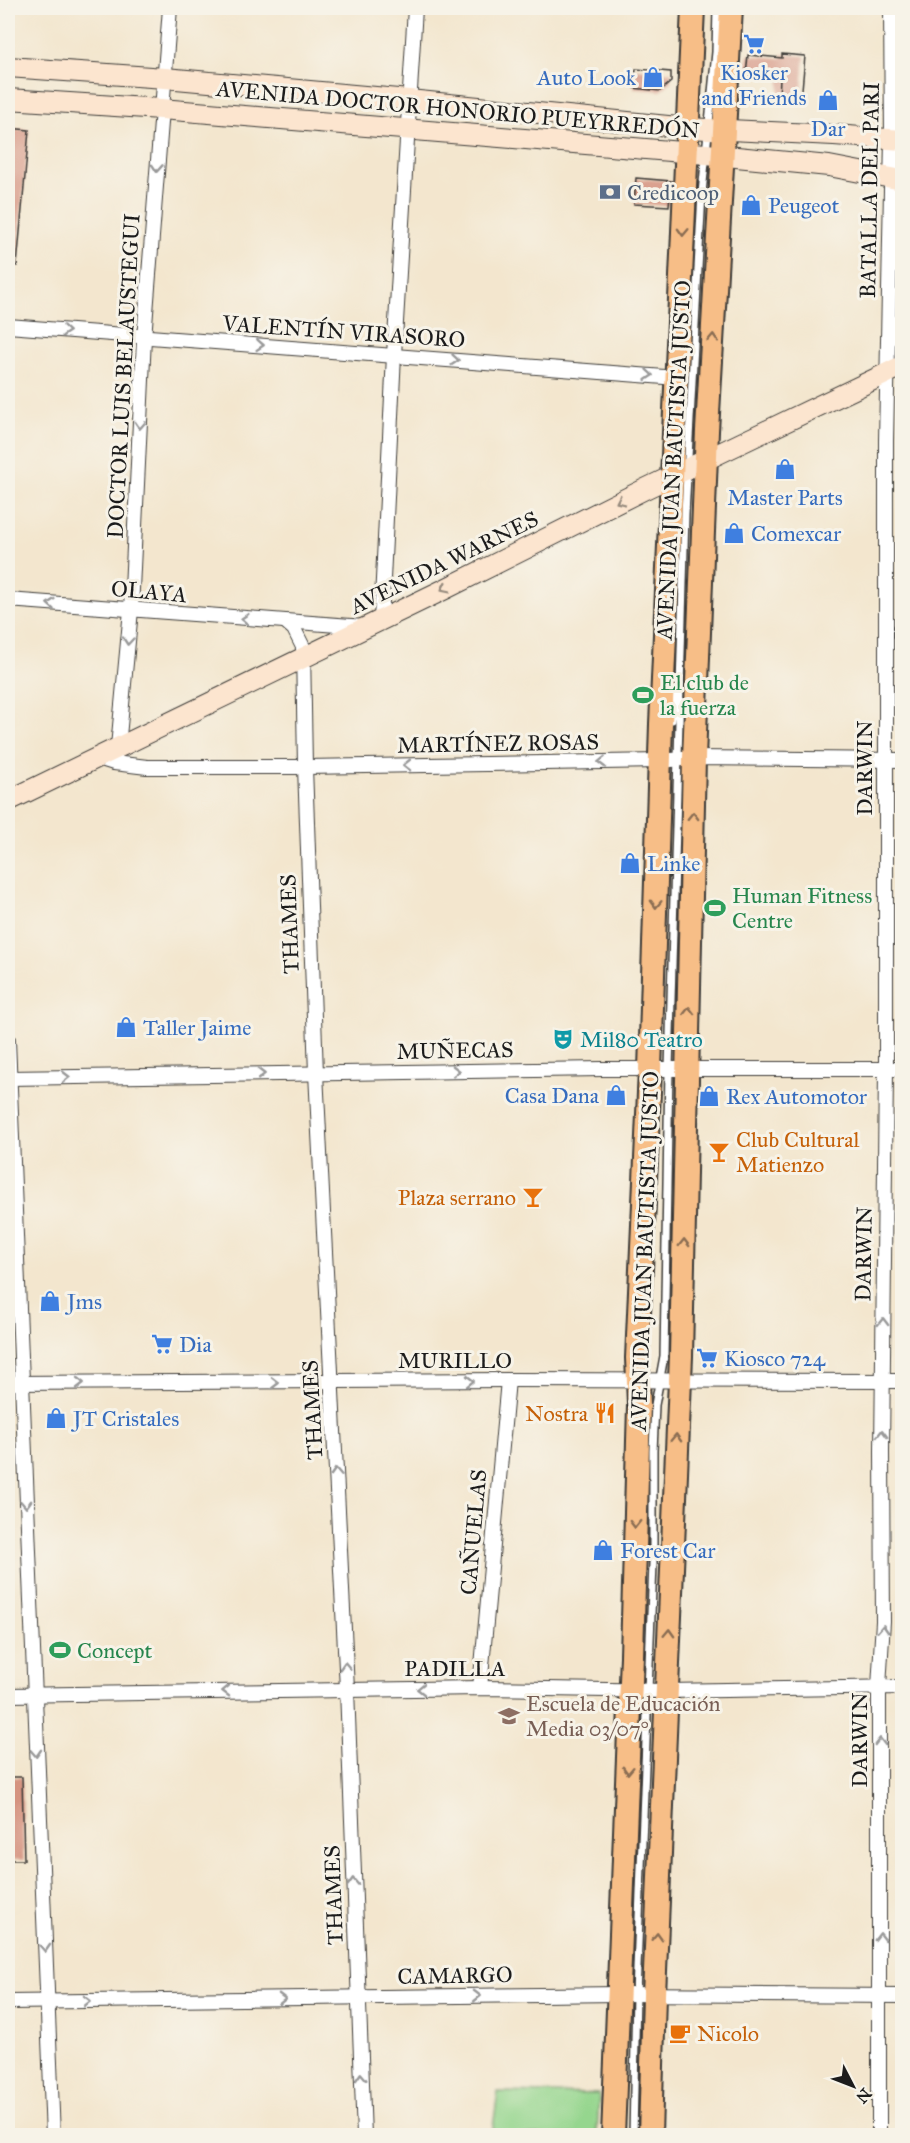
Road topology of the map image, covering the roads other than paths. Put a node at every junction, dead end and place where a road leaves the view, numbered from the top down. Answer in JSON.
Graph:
{"nodes":[{"id":1,"x":170,"y":8,"type":"edge"},
{"id":2,"x":415,"y":8,"type":"edge"},
{"id":3,"x":693,"y":8,"type":"edge"},
{"id":4,"x":717,"y":8,"type":"edge"},
{"id":5,"x":731,"y":8,"type":"edge"},
{"id":6,"x":891,"y":8,"type":"edge"},
{"id":7,"x":8,"y":67,"type":"edge"},
{"id":8,"x":165,"y":78,"type":"junction"},
{"id":9,"x":8,"y":99,"type":"edge"},
{"id":10,"x":409,"y":100,"type":"junction"},
{"id":11,"x":161,"y":109,"type":"junction"},
{"id":12,"x":407,"y":129,"type":"junction"},
{"id":13,"x":707,"y":129,"type":"junction"},
{"id":14,"x":834,"y":135,"type":"junction"},
{"id":15,"x":897,"y":140,"type":"edge"},
{"id":16,"x":705,"y":154,"type":"junction"},
{"id":17,"x":829,"y":166,"type":"junction"},
{"id":18,"x":897,"y":179,"type":"edge"},
{"id":19,"x":8,"y":326,"type":"edge"},
{"id":20,"x":144,"y":338,"type":"junction"},
{"id":21,"x":394,"y":354,"type":"junction"},
{"id":22,"x":895,"y":369,"type":"edge"},
{"id":23,"x":678,"y":378,"type":"junction"},
{"id":24,"x":689,"y":468,"type":"junction"},
{"id":25,"x":8,"y":600,"type":"edge"},
{"id":26,"x":131,"y":610,"type":"junction"},
{"id":27,"x":286,"y":622,"type":"junction"},
{"id":28,"x":374,"y":623,"type":"junction"},
{"id":29,"x":304,"y":657,"type":"junction"},
{"id":30,"x":681,"y":657,"type":"junction"},
{"id":31,"x":283,"y":668,"type":"junction"},
{"id":32,"x":304,"y":682,"type":"junction"},
{"id":33,"x":671,"y":726,"type":"dead end"},
{"id":34,"x":668,"y":735,"type":"dead end"},
{"id":35,"x":118,"y":747,"type":"junction"},
{"id":36,"x":95,"y":758,"type":"junction"},
{"id":37,"x":885,"y":759,"type":"junction"},
{"id":38,"x":677,"y":760,"type":"junction"},
{"id":39,"x":903,"y":760,"type":"edge"},
{"id":40,"x":305,"y":767,"type":"junction"},
{"id":41,"x":8,"y":801,"type":"edge"},
{"id":42,"x":8,"y":1040,"type":"edge"},
{"id":43,"x":669,"y":1069,"type":"junction"},
{"id":44,"x":886,"y":1069,"type":"junction"},
{"id":45,"x":903,"y":1069,"type":"edge"},
{"id":46,"x":316,"y":1073,"type":"junction"},
{"id":47,"x":8,"y":1078,"type":"edge"},
{"id":48,"x":508,"y":1380,"type":"junction"},
{"id":49,"x":883,"y":1380,"type":"junction"},
{"id":50,"x":669,"y":1381,"type":"junction"},
{"id":51,"x":903,"y":1381,"type":"edge"},
{"id":52,"x":636,"y":1382,"type":"junction"},
{"id":53,"x":14,"y":1383,"type":"edge"},
{"id":54,"x":332,"y":1383,"type":"junction"},
{"id":55,"x":879,"y":1687,"type":"junction"},
{"id":56,"x":903,"y":1687,"type":"edge"},
{"id":57,"x":480,"y":1688,"type":"junction"},
{"id":58,"x":346,"y":1689,"type":"junction"},
{"id":59,"x":649,"y":1691,"type":"junction"},
{"id":60,"x":8,"y":1695,"type":"edge"},
{"id":61,"x":33,"y":1695,"type":"junction"},
{"id":62,"x":636,"y":1995,"type":"junction"},
{"id":63,"x":880,"y":1996,"type":"junction"},
{"id":64,"x":903,"y":1996,"type":"edge"},
{"id":65,"x":358,"y":1998,"type":"junction"},
{"id":66,"x":8,"y":2002,"type":"edge"},
{"id":67,"x":47,"y":2002,"type":"junction"},
{"id":68,"x":52,"y":2136,"type":"edge"},
{"id":69,"x":364,"y":2136,"type":"edge"},
{"id":70,"x":613,"y":2136,"type":"edge"},
{"id":71,"x":633,"y":2136,"type":"edge"},
{"id":72,"x":650,"y":2136,"type":"edge"},
{"id":73,"x":879,"y":2136,"type":"edge"}],
"edges":[{"from":1,"to":8,"type":"street","name":"DOCTOR LUIS BELAUSTEGUI"},
{"from":2,"to":10,"type":"street"},
{"from":3,"to":13,"type":"main road","name":"AVENIDA JUAN BAUTISTA JUSTO"},
{"from":4,"to":13,"type":"lane"},
{"from":5,"to":13,"type":"main road","name":"AVENIDA JUAN BAUTISTA JUSTO"},
{"from":6,"to":15,"type":"street","name":"BATALLA DEL PARI"},
{"from":7,"to":8,"type":"main road","name":"AVENIDA DOCTOR HONORIO PUEYRREDÓN"},
{"from":8,"to":10,"type":"main road","name":"AVENIDA DOCTOR HONORIO PUEYRREDÓN"},
{"from":8,"to":11,"type":"street","name":"DOCTOR LUIS BELAUSTEGUI"},
{"from":9,"to":11,"type":"main road","name":"AVENIDA DOCTOR HONORIO PUEYRREDÓN"},
{"from":10,"to":12,"type":"street"},
{"from":10,"to":13,"type":"main road","name":"AVENIDA DOCTOR HONORIO PUEYRREDÓN"},
{"from":11,"to":12,"type":"main road","name":"AVENIDA DOCTOR HONORIO PUEYRREDÓN"},
{"from":11,"to":20,"type":"street","name":"DOCTOR LUIS BELAUSTEGUI","one_way":true},
{"from":12,"to":16,"type":"main road","name":"AVENIDA DOCTOR HONORIO PUEYRREDÓN"},
{"from":12,"to":21,"type":"street"},
{"from":13,"to":14,"type":"main road","name":"AVENIDA DOCTOR HONORIO PUEYRREDÓN"},
{"from":13,"to":16,"type":"main road","name":"AVENIDA JUAN BAUTISTA JUSTO"},
{"from":13,"to":16,"type":"main road","name":"AVENIDA JUAN BAUTISTA JUSTO"},
{"from":14,"to":15,"type":"main road","name":"AVENIDA DOCTOR HONORIO PUEYRREDÓN"},
{"from":14,"to":17,"type":"main road"},
{"from":15,"to":18,"type":"street","name":"BATALLA DEL PARI"},
{"from":16,"to":17,"type":"main road","name":"AVENIDA DOCTOR HONORIO PUEYRREDÓN"},
{"from":16,"to":23,"type":"main road","name":"AVENIDA JUAN BAUTISTA JUSTO","one_way":true},
{"from":16,"to":24,"type":"main road","name":"AVENIDA JUAN BAUTISTA JUSTO"},
{"from":17,"to":18,"type":"main road","name":"AVENIDA DOCTOR HONORIO PUEYRREDÓN"},
{"from":18,"to":22,"type":"street","name":"BATALLA DEL PARI"},
{"from":19,"to":20,"type":"street","name":"VALENTÍN VIRASORO","one_way":true},
{"from":20,"to":21,"type":"street","name":"VALENTÍN VIRASORO","one_way":true},
{"from":20,"to":26,"type":"street","name":"DOCTOR LUIS BELAUSTEGUI","one_way":true},
{"from":21,"to":23,"type":"street","name":"VALENTÍN VIRASORO","one_way":true},
{"from":21,"to":28,"type":"street"},
{"from":22,"to":24,"type":"main road","name":"AVENIDA WARNES"},
{"from":22,"to":37,"type":"street","name":"DARWIN"},
{"from":23,"to":24,"type":"main road","name":"AVENIDA JUAN BAUTISTA JUSTO"},
{"from":24,"to":28,"type":"main road","name":"AVENIDA WARNES","one_way":true},
{"from":24,"to":30,"type":"lane"},
{"from":24,"to":38,"type":"main road","name":"AVENIDA JUAN BAUTISTA JUSTO"},
{"from":24,"to":38,"type":"main road","name":"AVENIDA JUAN BAUTISTA JUSTO"},
{"from":26,"to":25,"type":"street","name":"OLAYA","one_way":true},
{"from":27,"to":26,"type":"street","name":"OLAYA","one_way":true},
{"from":26,"to":35,"type":"street","name":"DOCTOR LUIS BELAUSTEGUI","one_way":true},
{"from":27,"to":28,"type":"street","name":"OLAYA"},
{"from":27,"to":29,"type":"street"},
{"from":28,"to":29,"type":"main road","name":"AVENIDA WARNES"},
{"from":29,"to":31,"type":"main road","name":"AVENIDA WARNES"},
{"from":29,"to":32,"type":"street","name":"THAMES"},
{"from":30,"to":33,"type":"lane"},
{"from":30,"to":38,"type":"lane"},
{"from":31,"to":32,"type":"street"},
{"from":31,"to":35,"type":"main road","name":"AVENIDA WARNES"},
{"from":32,"to":40,"type":"street","name":"THAMES"},
{"from":34,"to":38,"type":"lane"},
{"from":35,"to":36,"type":"main road","name":"AVENIDA WARNES"},
{"from":36,"to":40,"type":"street","name":"MARTÍNEZ ROSAS"},
{"from":36,"to":41,"type":"main road","name":"AVENIDA WARNES"},
{"from":37,"to":38,"type":"street","name":"MARTÍNEZ ROSAS"},
{"from":37,"to":39,"type":"street","name":"MARTÍNEZ ROSAS"},
{"from":37,"to":44,"type":"street","name":"DARWIN"},
{"from":38,"to":40,"type":"street","name":"MARTÍNEZ ROSAS","one_way":true},
{"from":38,"to":43,"type":"main road","name":"AVENIDA JUAN BAUTISTA JUSTO"},
{"from":38,"to":43,"type":"main road","name":"AVENIDA JUAN BAUTISTA JUSTO","one_way":true},
{"from":40,"to":46,"type":"street","name":"THAMES"},
{"from":42,"to":47,"type":"street"},
{"from":43,"to":44,"type":"street","name":"MUÑECAS"},
{"from":46,"to":43,"type":"street","name":"MUÑECAS","one_way":true},
{"from":43,"to":50,"type":"main road","name":"AVENIDA JUAN BAUTISTA JUSTO"},
{"from":43,"to":52,"type":"main road","name":"AVENIDA JUAN BAUTISTA JUSTO"},
{"from":44,"to":45,"type":"street","name":"MUÑECAS"},
{"from":49,"to":44,"type":"street","name":"DARWIN","one_way":true},
{"from":47,"to":46,"type":"street","name":"MUÑECAS","one_way":true},
{"from":46,"to":54,"type":"street","name":"THAMES"},
{"from":47,"to":53,"type":"street"},
{"from":48,"to":52,"type":"street","name":"MURILLO"},
{"from":54,"to":48,"type":"street","name":"MURILLO","one_way":true},
{"from":48,"to":57,"type":"street","name":"CAÑUELAS"},
{"from":49,"to":50,"type":"street","name":"MURILLO"},
{"from":49,"to":51,"type":"street","name":"MURILLO"},
{"from":55,"to":49,"type":"street","name":"DARWIN","one_way":true},
{"from":50,"to":52,"type":"street","name":"MURILLO"},
{"from":50,"to":59,"type":"main road","name":"AVENIDA JUAN BAUTISTA JUSTO"},
{"from":52,"to":59,"type":"main road","name":"AVENIDA JUAN BAUTISTA JUSTO","one_way":true},
{"from":53,"to":54,"type":"street","name":"MURILLO","one_way":true},
{"from":53,"to":61,"type":"street","one_way":true},
{"from":58,"to":54,"type":"street","name":"THAMES","one_way":true},
{"from":55,"to":56,"type":"street","name":"PADILLA"},
{"from":55,"to":59,"type":"street","name":"PADILLA"},
{"from":63,"to":55,"type":"street","name":"DARWIN","one_way":true},
{"from":57,"to":58,"type":"street","name":"PADILLA","one_way":true},
{"from":57,"to":59,"type":"street","name":"PADILLA"},
{"from":58,"to":61,"type":"street","name":"PADILLA","one_way":true},
{"from":65,"to":58,"type":"street","name":"THAMES","one_way":true},
{"from":59,"to":62,"type":"main road","name":"AVENIDA JUAN BAUTISTA JUSTO"},
{"from":62,"to":59,"type":"main road","name":"AVENIDA JUAN BAUTISTA JUSTO","one_way":true},
{"from":60,"to":61,"type":"street","name":"PADILLA"},
{"from":61,"to":67,"type":"street","one_way":true},
{"from":62,"to":63,"type":"street","name":"CAMARGO"},
{"from":65,"to":62,"type":"street","name":"CAMARGO","one_way":true},
{"from":62,"to":70,"type":"main road","name":"AVENIDA JUAN BAUTISTA JUSTO"},
{"from":62,"to":71,"type":"lane"},
{"from":62,"to":72,"type":"main road","name":"AVENIDA JUAN BAUTISTA JUSTO"},
{"from":63,"to":64,"type":"street","name":"CAMARGO"},
{"from":63,"to":73,"type":"street","name":"DARWIN"},
{"from":67,"to":65,"type":"street","name":"CAMARGO","one_way":true},
{"from":69,"to":65,"type":"street","name":"THAMES","one_way":true},
{"from":66,"to":67,"type":"street","name":"CAMARGO"},
{"from":67,"to":68,"type":"street"}]}
